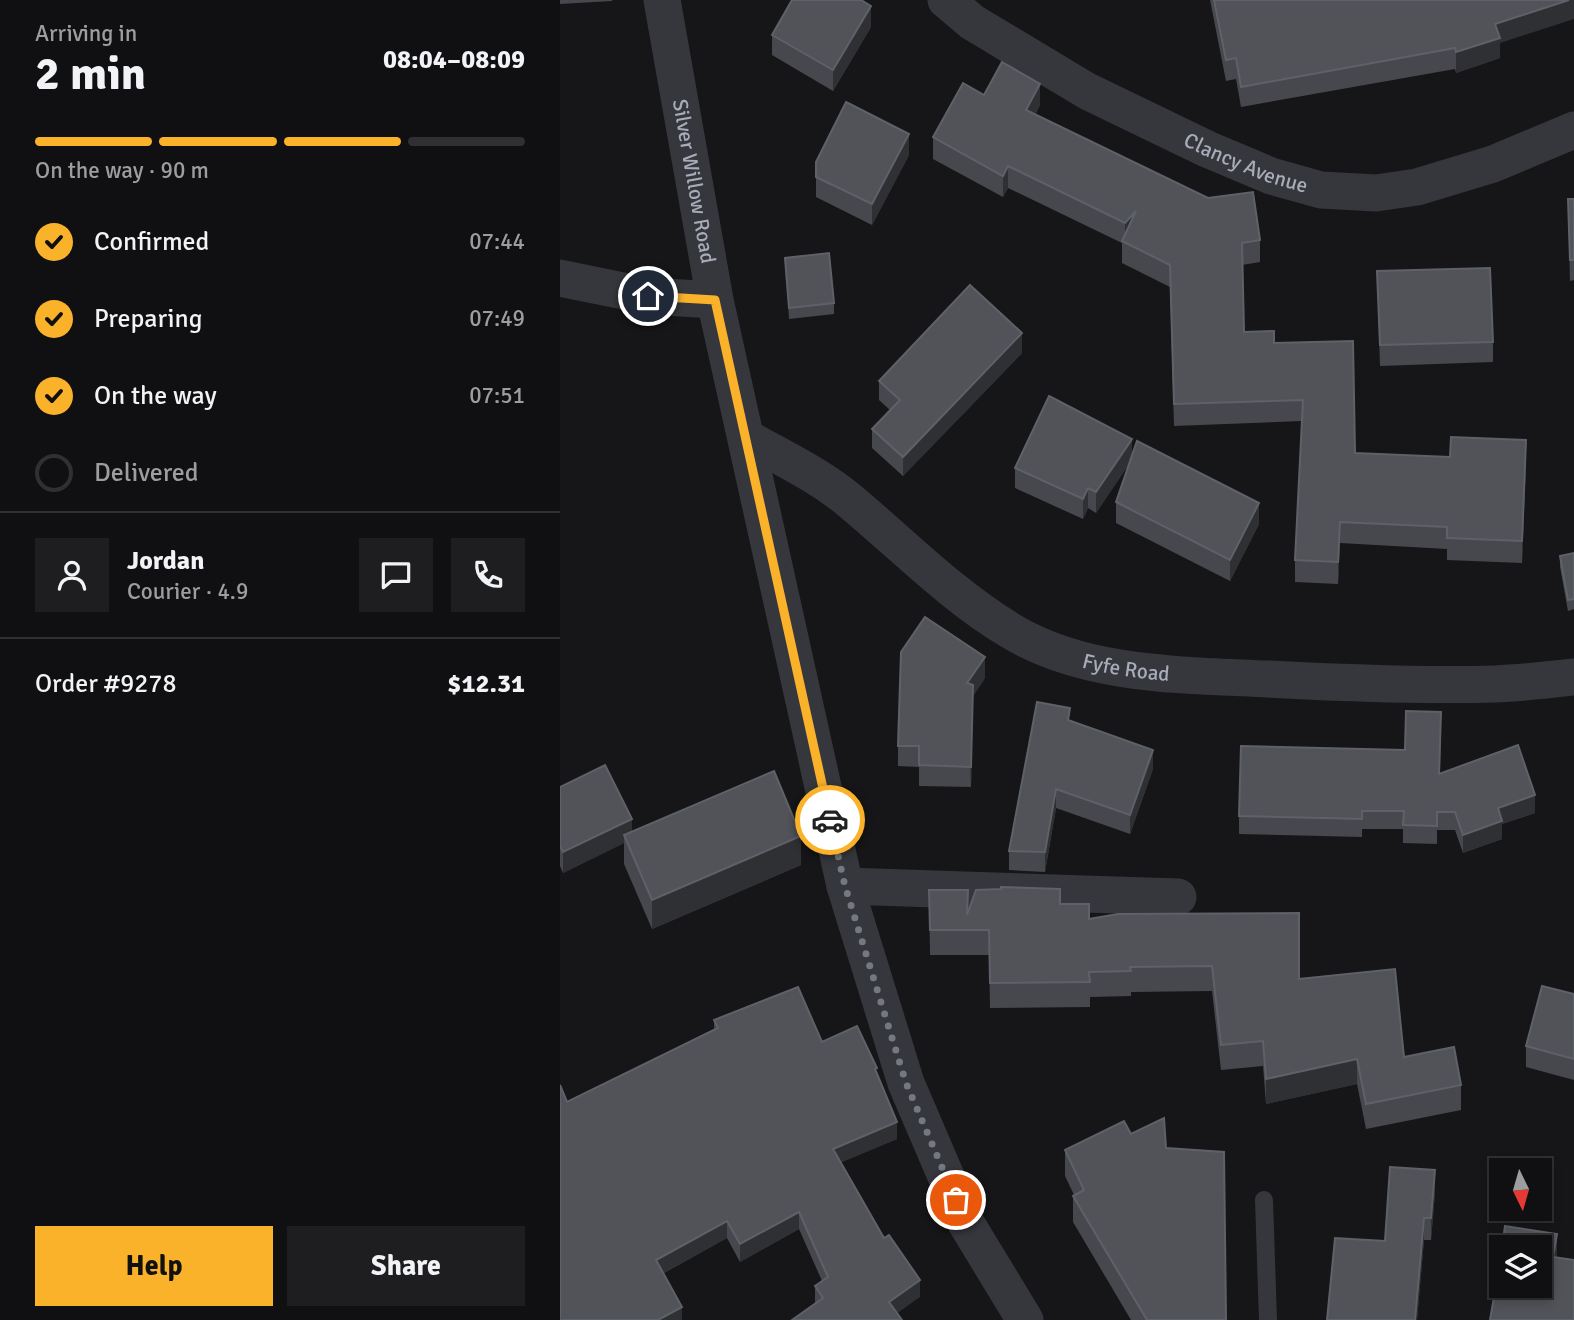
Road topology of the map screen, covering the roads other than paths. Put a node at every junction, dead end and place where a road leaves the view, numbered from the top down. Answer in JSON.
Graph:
{"nodes":[{"id":1,"x":662,"y":0,"type":"edge"},
{"id":2,"x":946,"y":0,"type":"edge"},
{"id":3,"x":1574,"y":130,"type":"edge"},
{"id":4,"x":560,"y":278,"type":"edge"},
{"id":5,"x":715,"y":300,"type":"junction"},
{"id":6,"x":747,"y":438,"type":"junction"},
{"id":7,"x":1574,"y":677,"type":"edge"},
{"id":8,"x":845,"y":886,"type":"junction"},
{"id":9,"x":1178,"y":897,"type":"dead end"},
{"id":10,"x":1264,"y":1200,"type":"dead end"},
{"id":11,"x":1025,"y":1320,"type":"edge"},
{"id":12,"x":1268,"y":1320,"type":"edge"}],
"edges":[{"from":1,"to":5,"type":"street","name":"Silver Willow Road"},
{"from":2,"to":3,"type":"street","name":"Clancy Avenue"},
{"from":4,"to":5,"type":"street"},
{"from":5,"to":6,"type":"street","name":"Silver Willow Road"},
{"from":6,"to":7,"type":"street","name":"Fyfe Road"},
{"from":6,"to":8,"type":"street","name":"Silver Willow Road"},
{"from":8,"to":9,"type":"street"},
{"from":8,"to":11,"type":"street","name":"Silver Willow Road"},
{"from":10,"to":12,"type":"lane"}]}
